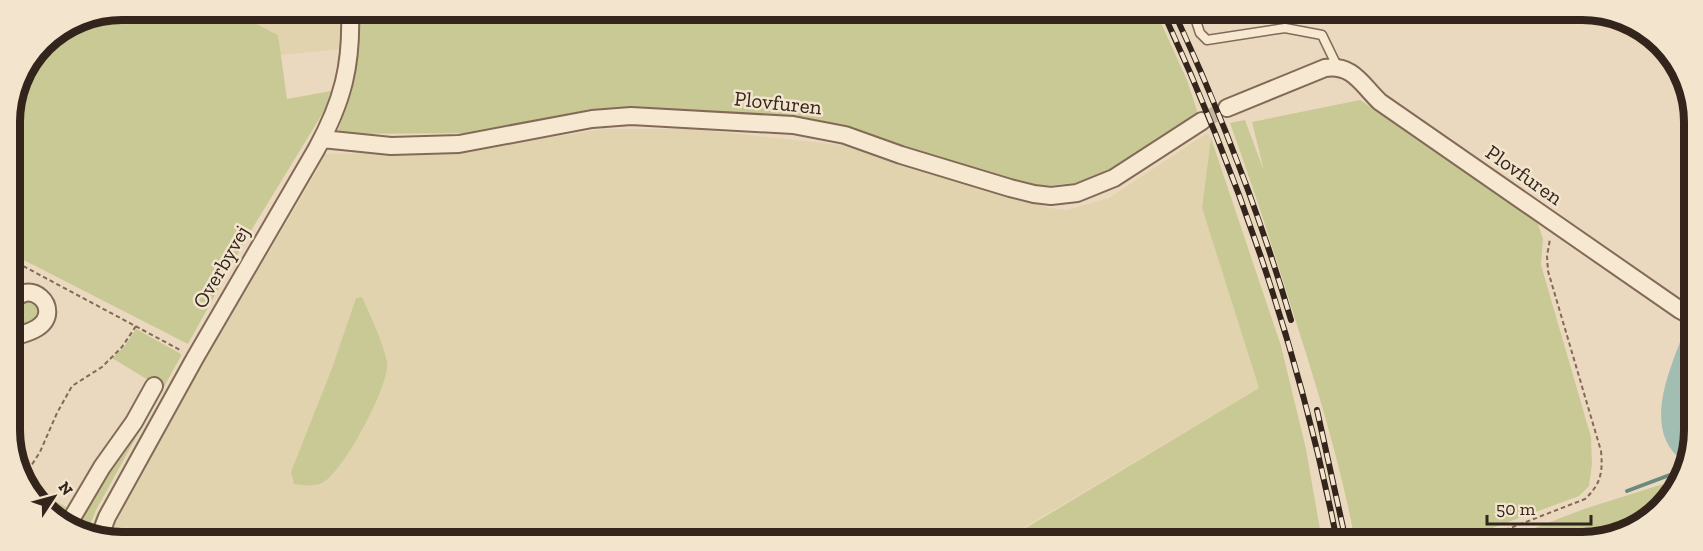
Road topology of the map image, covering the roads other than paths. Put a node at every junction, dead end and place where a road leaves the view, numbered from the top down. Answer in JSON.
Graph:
{"nodes":[{"id":1,"x":350,"y":20,"type":"edge"},
{"id":2,"x":1196,"y":20,"type":"edge"},
{"id":3,"x":1337,"y":66,"type":"junction"},
{"id":4,"x":1227,"y":108,"type":"tunnel mouth"},
{"id":5,"x":1202,"y":121,"type":"tunnel mouth"},
{"id":6,"x":322,"y":139,"type":"junction"},
{"id":7,"x":20,"y":296,"type":"edge"},
{"id":8,"x":1684,"y":311,"type":"edge"},
{"id":9,"x":20,"y":334,"type":"edge"},
{"id":10,"x":154,"y":386,"type":"dead end"},
{"id":11,"x":72,"y":518,"type":"edge"},
{"id":12,"x":102,"y":530,"type":"edge"}],
"edges":[{"from":1,"to":6,"type":"street","name":"Overbyvej"},
{"from":2,"to":3,"type":"lane"},
{"from":3,"to":4,"type":"street"},
{"from":3,"to":8,"type":"street","name":"Plovfuren"},
{"from":5,"to":6,"type":"street","name":"Plovfuren"},
{"from":6,"to":12,"type":"street","name":"Overbyvej"},
{"from":7,"to":9,"type":"street"},
{"from":10,"to":11,"type":"street"}]}
